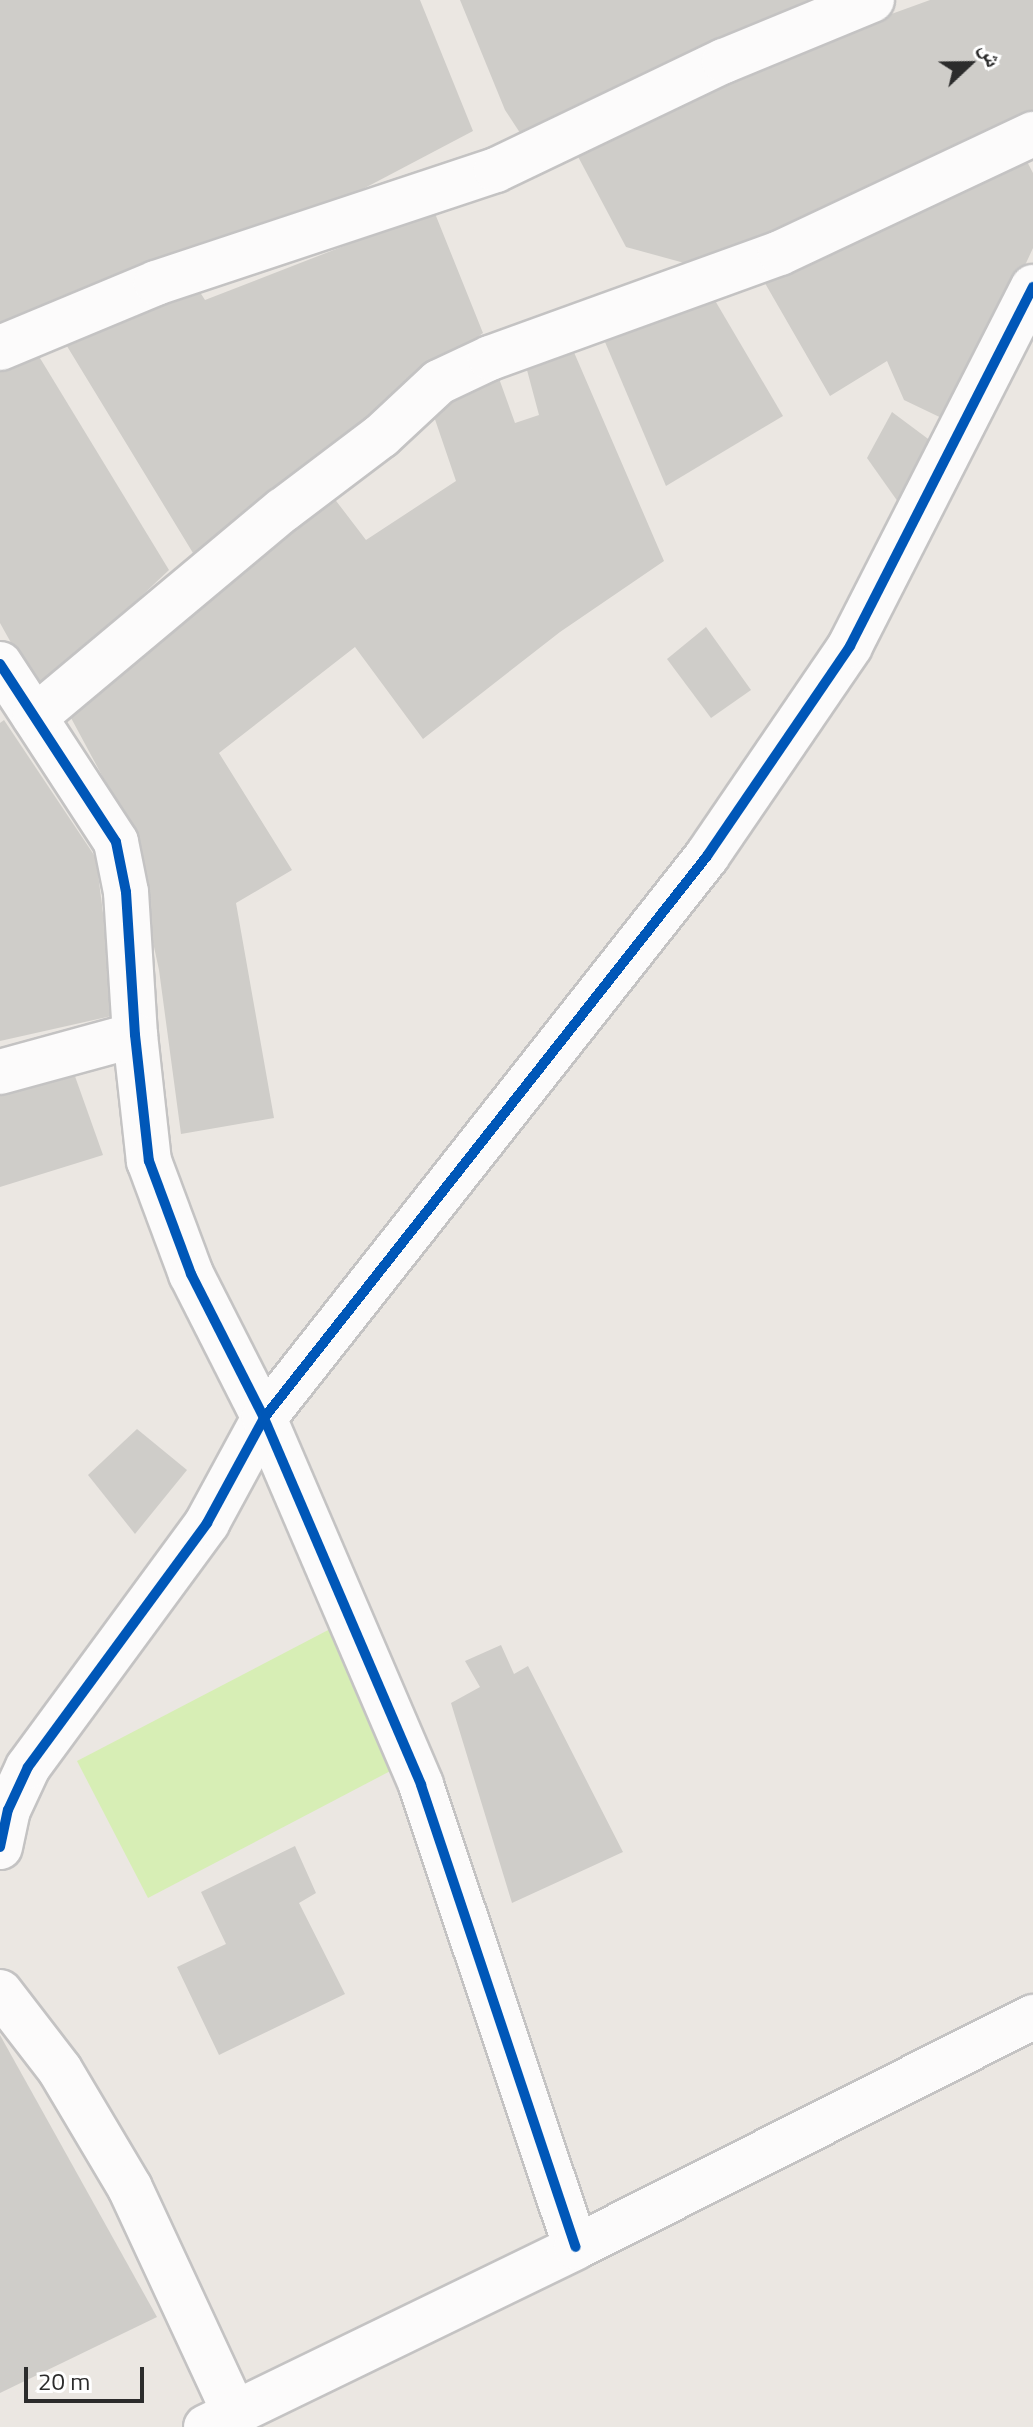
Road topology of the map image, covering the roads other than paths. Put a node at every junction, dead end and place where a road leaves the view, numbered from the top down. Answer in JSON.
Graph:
{"nodes":[{"id":1,"x":872,"y":0,"type":"edge"},
{"id":2,"x":1033,"y":134,"type":"edge"},
{"id":3,"x":1033,"y":287,"type":"edge"},
{"id":4,"x":0,"y":348,"type":"edge"},
{"id":5,"x":0,"y":664,"type":"edge"},
{"id":6,"x":35,"y":717,"type":"junction"},
{"id":7,"x":135,"y":1035,"type":"junction"},
{"id":8,"x":0,"y":1072,"type":"edge"},
{"id":9,"x":264,"y":1418,"type":"junction"},
{"id":10,"x":0,"y":1847,"type":"edge"},
{"id":11,"x":0,"y":1992,"type":"edge"},
{"id":12,"x":1033,"y":2017,"type":"edge"},
{"id":13,"x":576,"y":2247,"type":"junction"},
{"id":14,"x":220,"y":2420,"type":"edge"}],
"edges":[{"from":1,"to":4,"type":"street"},
{"from":2,"to":6,"type":"street"},
{"from":3,"to":9,"type":"street"},
{"from":5,"to":6,"type":"street"},
{"from":6,"to":7,"type":"street"},
{"from":7,"to":8,"type":"street"},
{"from":7,"to":9,"type":"street"},
{"from":9,"to":10,"type":"street"},
{"from":9,"to":13,"type":"street"},
{"from":11,"to":14,"type":"street"},
{"from":12,"to":13,"type":"street"},
{"from":13,"to":14,"type":"street"}]}
